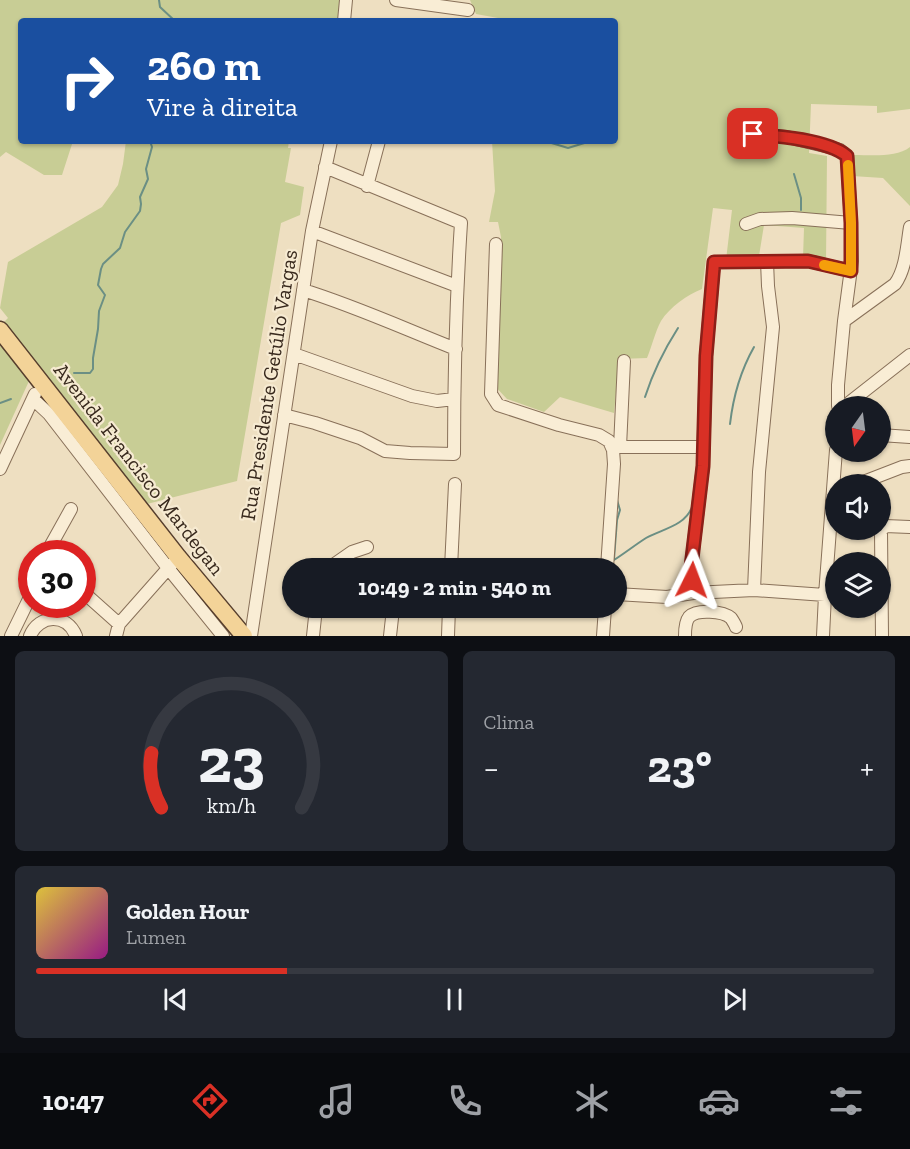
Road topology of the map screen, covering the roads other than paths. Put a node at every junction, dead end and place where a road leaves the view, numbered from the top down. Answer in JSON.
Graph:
{"nodes":[{"id":1,"x":346,"y":0,"type":"edge"},
{"id":2,"x":396,"y":0,"type":"edge"},
{"id":3,"x":468,"y":10,"type":"dead end"},
{"id":4,"x":344,"y":18,"type":"edge"},
{"id":5,"x":734,"y":129,"type":"dead end"},
{"id":6,"x":330,"y":144,"type":"edge"},
{"id":7,"x":378,"y":144,"type":"edge"},
{"id":8,"x":325,"y":167,"type":"junction"},
{"id":9,"x":367,"y":186,"type":"junction"},
{"id":10,"x":851,"y":223,"type":"junction"},
{"id":11,"x":746,"y":224,"type":"dead end"},
{"id":12,"x":910,"y":226,"type":"edge"},
{"id":13,"x":312,"y":231,"type":"junction"},
{"id":14,"x":496,"y":244,"type":"dead end"},
{"id":15,"x":767,"y":261,"type":"junction"},
{"id":16,"x":851,"y":271,"type":"junction"},
{"id":17,"x":457,"y":286,"type":"junction"},
{"id":18,"x":303,"y":290,"type":"junction"},
{"id":19,"x":844,"y":321,"type":"junction"},
{"id":20,"x":0,"y":330,"type":"edge"},
{"id":21,"x":456,"y":349,"type":"junction"},
{"id":22,"x":294,"y":354,"type":"junction"},
{"id":23,"x":910,"y":355,"type":"edge"},
{"id":24,"x":624,"y":361,"type":"dead end"},
{"id":25,"x":40,"y":383,"type":"junction"},
{"id":26,"x":838,"y":396,"type":"edge"},
{"id":27,"x":858,"y":396,"type":"edge"},
{"id":28,"x":33,"y":399,"type":"junction"},
{"id":29,"x":454,"y":399,"type":"junction"},
{"id":30,"x":284,"y":415,"type":"junction"},
{"id":31,"x":891,"y":436,"type":"edge"},
{"id":32,"x":910,"y":437,"type":"edge"},
{"id":33,"x":616,"y":447,"type":"junction"},
{"id":34,"x":704,"y":447,"type":"junction"},
{"id":35,"x":910,"y":466,"type":"edge"},
{"id":36,"x":0,"y":469,"type":"edge"},
{"id":37,"x":884,"y":474,"type":"edge"},
{"id":38,"x":454,"y":484,"type":"dead end"},
{"id":39,"x":71,"y":509,"type":"dead end"},
{"id":40,"x":910,"y":527,"type":"edge"},
{"id":41,"x":55,"y":540,"type":"edge"},
{"id":42,"x":367,"y":547,"type":"dead end"},
{"id":43,"x":343,"y":558,"type":"edge"},
{"id":44,"x":451,"y":558,"type":"edge"},
{"id":45,"x":608,"y":558,"type":"edge"},
{"id":46,"x":173,"y":563,"type":"junction"},
{"id":47,"x":754,"y":590,"type":"junction"},
{"id":48,"x":693,"y":593,"type":"junction"},
{"id":49,"x":627,"y":595,"type":"edge"},
{"id":50,"x":825,"y":595,"type":"joint"},
{"id":51,"x":96,"y":607,"type":"edge"},
{"id":52,"x":20,"y":618,"type":"edge"},
{"id":53,"x":315,"y":618,"type":"edge"},
{"id":54,"x":392,"y":618,"type":"edge"},
{"id":55,"x":449,"y":618,"type":"edge"},
{"id":56,"x":604,"y":618,"type":"edge"},
{"id":57,"x":736,"y":627,"type":"dead end"},
{"id":58,"x":117,"y":630,"type":"edge"},
{"id":59,"x":13,"y":632,"type":"edge"},
{"id":60,"x":31,"y":633,"type":"edge"},
{"id":61,"x":75,"y":636,"type":"edge"},
{"id":62,"x":223,"y":636,"type":"edge"},
{"id":63,"x":244,"y":636,"type":"edge"},
{"id":64,"x":251,"y":636,"type":"edge"},
{"id":65,"x":313,"y":636,"type":"edge"},
{"id":66,"x":390,"y":636,"type":"edge"},
{"id":67,"x":448,"y":636,"type":"edge"},
{"id":68,"x":603,"y":636,"type":"edge"},
{"id":69,"x":685,"y":636,"type":"edge"},
{"id":70,"x":823,"y":636,"type":"edge"},
{"id":71,"x":882,"y":636,"type":"edge"}],
"edges":[{"from":1,"to":4,"type":"street"},
{"from":2,"to":3,"type":"street"},
{"from":5,"to":10,"type":"street"},
{"from":6,"to":8,"type":"street","name":"Rua Presidente Getúlio Vargas"},
{"from":7,"to":9,"type":"street"},
{"from":8,"to":9,"type":"street"},
{"from":8,"to":13,"type":"street","name":"Rua Presidente Getúlio Vargas"},
{"from":9,"to":17,"type":"street"},
{"from":10,"to":11,"type":"street"},
{"from":10,"to":16,"type":"street"},
{"from":12,"to":19,"type":"street"},
{"from":13,"to":17,"type":"street"},
{"from":13,"to":18,"type":"street","name":"Rua Presidente Getúlio Vargas"},
{"from":14,"to":33,"type":"street"},
{"from":15,"to":16,"type":"street"},
{"from":15,"to":34,"type":"street"},
{"from":15,"to":47,"type":"street"},
{"from":16,"to":19,"type":"street"},
{"from":17,"to":21,"type":"street"},
{"from":18,"to":21,"type":"street"},
{"from":18,"to":22,"type":"street","name":"Rua Presidente Getúlio Vargas"},
{"from":19,"to":26,"type":"street"},
{"from":20,"to":25,"type":"main road","name":"Avenida Francisco Mardegan"},
{"from":21,"to":29,"type":"street"},
{"from":22,"to":29,"type":"street"},
{"from":22,"to":30,"type":"street","name":"Rua Presidente Getúlio Vargas"},
{"from":23,"to":27,"type":"street"},
{"from":24,"to":33,"type":"street"},
{"from":25,"to":28,"type":"street"},
{"from":25,"to":46,"type":"main road","name":"Avenida Francisco Mardegan"},
{"from":28,"to":36,"type":"street"},
{"from":28,"to":46,"type":"street"},
{"from":29,"to":30,"type":"street"},
{"from":30,"to":64,"type":"street","name":"Rua Presidente Getúlio Vargas"},
{"from":31,"to":32,"type":"street"},
{"from":33,"to":34,"type":"street"},
{"from":33,"to":45,"type":"street"},
{"from":34,"to":48,"type":"street"},
{"from":35,"to":37,"type":"street"},
{"from":38,"to":44,"type":"street"},
{"from":39,"to":41,"type":"street"},
{"from":40,"to":71,"type":"street"},
{"from":42,"to":43,"type":"street"},
{"from":46,"to":58,"type":"street"},
{"from":46,"to":62,"type":"street"},
{"from":46,"to":63,"type":"main road","name":"Avenida Francisco Mardegan"},
{"from":47,"to":48,"type":"street"},
{"from":47,"to":50,"type":"street"},
{"from":48,"to":49,"type":"street"},
{"from":50,"to":70,"type":"street"},
{"from":51,"to":58,"type":"street"},
{"from":52,"to":59,"type":"street"},
{"from":53,"to":65,"type":"street"},
{"from":54,"to":66,"type":"street"},
{"from":55,"to":67,"type":"street"},
{"from":56,"to":68,"type":"street"},
{"from":57,"to":69,"type":"street"},
{"from":59,"to":60,"type":"street"},
{"from":60,"to":61,"type":"street"}]}
